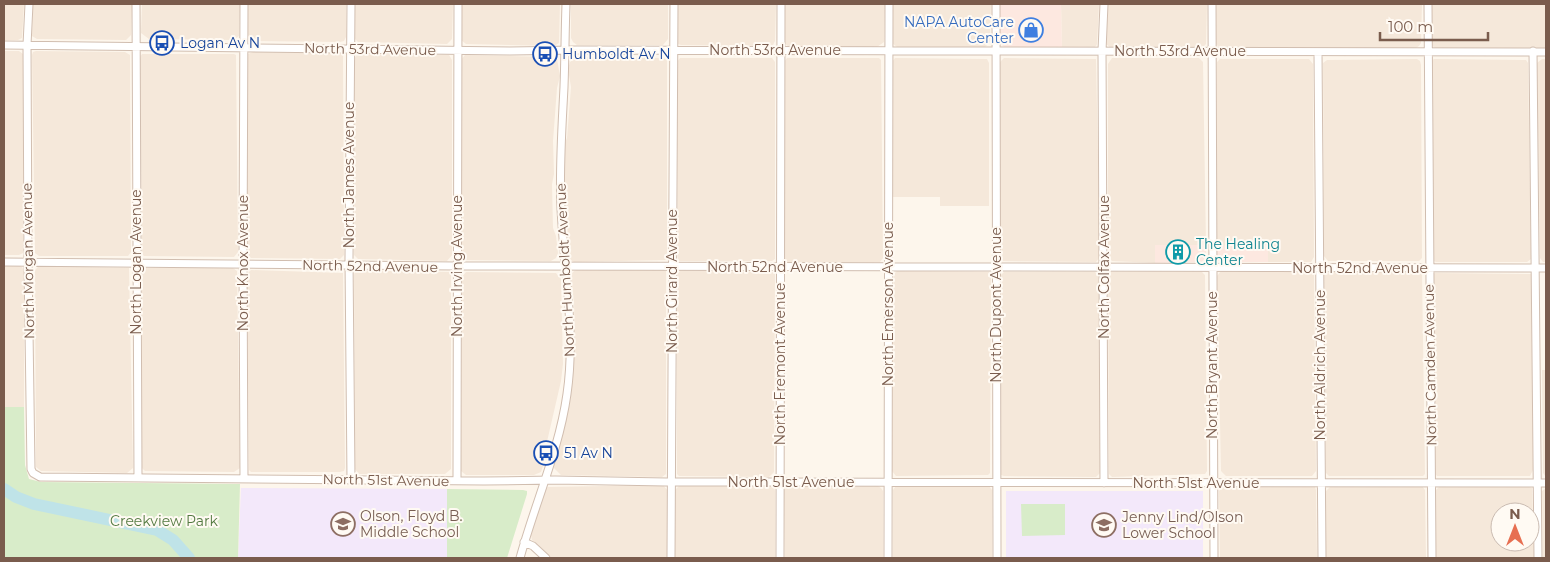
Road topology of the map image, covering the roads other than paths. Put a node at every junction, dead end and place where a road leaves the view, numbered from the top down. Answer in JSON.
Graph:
{"nodes":[{"id":1,"x":28,"y":4,"type":"edge"},
{"id":2,"x":136,"y":4,"type":"edge"},
{"id":3,"x":244,"y":4,"type":"edge"},
{"id":4,"x":351,"y":4,"type":"edge"},
{"id":5,"x":458,"y":4,"type":"edge"},
{"id":6,"x":566,"y":4,"type":"edge"},
{"id":7,"x":674,"y":4,"type":"edge"},
{"id":8,"x":781,"y":4,"type":"edge"},
{"id":9,"x":889,"y":4,"type":"edge"},
{"id":10,"x":996,"y":4,"type":"edge"},
{"id":11,"x":1104,"y":4,"type":"edge"},
{"id":12,"x":1212,"y":4,"type":"edge"},
{"id":13,"x":1428,"y":4,"type":"edge"},
{"id":14,"x":4,"y":45,"type":"edge"},
{"id":15,"x":27,"y":45,"type":"junction"},
{"id":16,"x":136,"y":46,"type":"junction"},
{"id":17,"x":243,"y":47,"type":"junction"},
{"id":18,"x":350,"y":49,"type":"junction"},
{"id":19,"x":457,"y":50,"type":"junction"},
{"id":20,"x":672,"y":50,"type":"junction"},
{"id":21,"x":780,"y":50,"type":"junction"},
{"id":22,"x":565,"y":51,"type":"junction"},
{"id":23,"x":888,"y":51,"type":"junction"},
{"id":24,"x":995,"y":51,"type":"junction"},
{"id":25,"x":1102,"y":51,"type":"junction"},
{"id":26,"x":1211,"y":51,"type":"junction"},
{"id":27,"x":1533,"y":51,"type":"junction"},
{"id":28,"x":1318,"y":52,"type":"junction"},
{"id":29,"x":1428,"y":52,"type":"junction"},
{"id":30,"x":1546,"y":52,"type":"edge"},
{"id":31,"x":4,"y":262,"type":"edge"},
{"id":32,"x":28,"y":262,"type":"junction"},
{"id":33,"x":136,"y":263,"type":"junction"},
{"id":34,"x":242,"y":264,"type":"junction"},
{"id":35,"x":349,"y":266,"type":"junction"},
{"id":36,"x":457,"y":266,"type":"junction"},
{"id":37,"x":565,"y":267,"type":"junction"},
{"id":38,"x":672,"y":267,"type":"junction"},
{"id":39,"x":780,"y":267,"type":"junction"},
{"id":40,"x":888,"y":267,"type":"junction"},
{"id":41,"x":996,"y":268,"type":"junction"},
{"id":42,"x":1104,"y":268,"type":"junction"},
{"id":43,"x":1212,"y":268,"type":"junction"},
{"id":44,"x":1320,"y":268,"type":"junction"},
{"id":45,"x":1429,"y":268,"type":"junction"},
{"id":46,"x":1537,"y":268,"type":"junction"},
{"id":47,"x":1546,"y":268,"type":"edge"},
{"id":48,"x":35,"y":475,"type":"joint"},
{"id":49,"x":138,"y":477,"type":"junction"},
{"id":50,"x":244,"y":479,"type":"junction"},
{"id":51,"x":351,"y":480,"type":"junction"},
{"id":52,"x":457,"y":481,"type":"junction"},
{"id":53,"x":544,"y":481,"type":"junction"},
{"id":54,"x":671,"y":482,"type":"junction"},
{"id":55,"x":780,"y":482,"type":"junction"},
{"id":56,"x":888,"y":482,"type":"junction"},
{"id":57,"x":997,"y":482,"type":"junction"},
{"id":58,"x":1213,"y":482,"type":"junction"},
{"id":59,"x":1104,"y":483,"type":"junction"},
{"id":60,"x":1321,"y":483,"type":"junction"},
{"id":61,"x":1432,"y":483,"type":"junction"},
{"id":62,"x":1538,"y":483,"type":"junction"},
{"id":63,"x":1546,"y":483,"type":"edge"},
{"id":64,"x":524,"y":542,"type":"junction"},
{"id":65,"x":520,"y":558,"type":"edge"},
{"id":66,"x":546,"y":558,"type":"edge"},
{"id":67,"x":671,"y":558,"type":"edge"},
{"id":68,"x":780,"y":558,"type":"edge"},
{"id":69,"x":888,"y":558,"type":"edge"},
{"id":70,"x":997,"y":558,"type":"edge"},
{"id":71,"x":1214,"y":558,"type":"edge"},
{"id":72,"x":1322,"y":558,"type":"edge"},
{"id":73,"x":1432,"y":558,"type":"edge"},
{"id":74,"x":1538,"y":558,"type":"edge"}],
"edges":[{"from":1,"to":15,"type":"street","name":"North Morgan Avenue"},
{"from":2,"to":16,"type":"street","name":"North Logan Avenue"},
{"from":3,"to":17,"type":"street","name":"North Knox Avenue"},
{"from":4,"to":18,"type":"street","name":"North James Avenue"},
{"from":5,"to":19,"type":"street","name":"North Irving Avenue"},
{"from":6,"to":22,"type":"street","name":"North Humboldt Avenue"},
{"from":7,"to":20,"type":"street","name":"North Girard Avenue"},
{"from":8,"to":21,"type":"street","name":"North Fremont Avenue"},
{"from":9,"to":23,"type":"street","name":"North Emerson Avenue"},
{"from":10,"to":24,"type":"street","name":"North Dupont Avenue"},
{"from":11,"to":25,"type":"street","name":"North Colfax Avenue"},
{"from":12,"to":26,"type":"street","name":"North Bryant Avenue"},
{"from":13,"to":29,"type":"street","name":"North Camden Avenue"},
{"from":14,"to":15,"type":"street","name":"North 53rd Avenue"},
{"from":15,"to":16,"type":"street","name":"North 53rd Avenue"},
{"from":15,"to":32,"type":"street","name":"North Morgan Avenue"},
{"from":16,"to":17,"type":"street","name":"North 53rd Avenue"},
{"from":16,"to":33,"type":"street","name":"North Logan Avenue"},
{"from":17,"to":18,"type":"street","name":"North 53rd Avenue"},
{"from":17,"to":34,"type":"street","name":"North Knox Avenue"},
{"from":18,"to":19,"type":"street","name":"North 53rd Avenue"},
{"from":18,"to":35,"type":"street","name":"North James Avenue"},
{"from":19,"to":22,"type":"street","name":"North 53rd Avenue"},
{"from":19,"to":36,"type":"street","name":"North Irving Avenue"},
{"from":20,"to":21,"type":"street","name":"North 53rd Avenue"},
{"from":20,"to":22,"type":"street","name":"North 53rd Avenue"},
{"from":20,"to":38,"type":"street","name":"North Girard Avenue"},
{"from":21,"to":23,"type":"street","name":"North 53rd Avenue"},
{"from":21,"to":39,"type":"street","name":"North Fremont Avenue"},
{"from":22,"to":37,"type":"street","name":"North Humboldt Avenue"},
{"from":23,"to":24,"type":"street","name":"North 53rd Avenue"},
{"from":23,"to":40,"type":"street","name":"North Emerson Avenue"},
{"from":24,"to":25,"type":"street","name":"North 53rd Avenue"},
{"from":24,"to":41,"type":"street","name":"North Dupont Avenue"},
{"from":25,"to":26,"type":"street","name":"North 53rd Avenue"},
{"from":25,"to":42,"type":"street","name":"North Colfax Avenue"},
{"from":26,"to":28,"type":"street","name":"North 53rd Avenue"},
{"from":26,"to":43,"type":"street","name":"North Bryant Avenue"},
{"from":27,"to":29,"type":"street","name":"North 53rd Avenue"},
{"from":27,"to":30,"type":"street","name":"North 53rd Avenue"},
{"from":27,"to":46,"type":"street"},
{"from":28,"to":29,"type":"street","name":"North 53rd Avenue"},
{"from":28,"to":44,"type":"street","name":"North Aldrich Avenue"},
{"from":29,"to":45,"type":"street","name":"North Camden Avenue"},
{"from":31,"to":32,"type":"street","name":"North 52nd Avenue"},
{"from":32,"to":33,"type":"street","name":"North 52nd Avenue"},
{"from":32,"to":48,"type":"street","name":"North Morgan Avenue"},
{"from":33,"to":34,"type":"street","name":"North 52nd Avenue"},
{"from":33,"to":49,"type":"street","name":"North Logan Avenue"},
{"from":34,"to":35,"type":"street","name":"North 52nd Avenue"},
{"from":34,"to":50,"type":"street","name":"North Knox Avenue"},
{"from":35,"to":36,"type":"street","name":"North 52nd Avenue"},
{"from":35,"to":51,"type":"street","name":"North James Avenue"},
{"from":36,"to":37,"type":"street","name":"North 52nd Avenue"},
{"from":36,"to":52,"type":"street","name":"North Irving Avenue"},
{"from":37,"to":38,"type":"street","name":"North 52nd Avenue"},
{"from":37,"to":53,"type":"street","name":"North Humboldt Avenue"},
{"from":38,"to":39,"type":"street","name":"North 52nd Avenue"},
{"from":38,"to":54,"type":"street","name":"North Girard Avenue"},
{"from":39,"to":40,"type":"street","name":"North 52nd Avenue"},
{"from":39,"to":55,"type":"street","name":"North Fremont Avenue"},
{"from":40,"to":41,"type":"street","name":"North 52nd Avenue"},
{"from":40,"to":56,"type":"street","name":"North Emerson Avenue"},
{"from":41,"to":42,"type":"street","name":"North 52nd Avenue"},
{"from":41,"to":57,"type":"street","name":"North Dupont Avenue"},
{"from":42,"to":43,"type":"street","name":"North 52nd Avenue"},
{"from":42,"to":59,"type":"street","name":"North Colfax Avenue"},
{"from":43,"to":44,"type":"street","name":"North 52nd Avenue"},
{"from":43,"to":58,"type":"street","name":"North Bryant Avenue"},
{"from":44,"to":45,"type":"street","name":"North 52nd Avenue"},
{"from":44,"to":60,"type":"street","name":"North Aldrich Avenue"},
{"from":45,"to":46,"type":"street","name":"North 52nd Avenue"},
{"from":45,"to":61,"type":"street","name":"North Camden Avenue"},
{"from":46,"to":47,"type":"street","name":"North 52nd Avenue"},
{"from":46,"to":62,"type":"street"},
{"from":48,"to":49,"type":"street","name":"North 51st Avenue"},
{"from":49,"to":50,"type":"street","name":"North 51st Avenue"},
{"from":50,"to":51,"type":"street","name":"North 51st Avenue"},
{"from":51,"to":52,"type":"street","name":"North 51st Avenue"},
{"from":52,"to":53,"type":"street","name":"North 51st Avenue"},
{"from":53,"to":54,"type":"street","name":"North 51st Avenue"},
{"from":53,"to":64,"type":"street","name":"North Humboldt Avenue"},
{"from":54,"to":55,"type":"street","name":"North 51st Avenue"},
{"from":54,"to":67,"type":"street","name":"North Girard Avenue"},
{"from":55,"to":56,"type":"street","name":"North 51st Avenue"},
{"from":55,"to":68,"type":"street","name":"North Fremont Avenue"},
{"from":56,"to":57,"type":"street","name":"North 51st Avenue"},
{"from":56,"to":69,"type":"street","name":"North Emerson Avenue"},
{"from":57,"to":59,"type":"street","name":"North 51st Avenue"},
{"from":57,"to":70,"type":"street","name":"North Dupont Avenue"},
{"from":58,"to":59,"type":"street","name":"North 51st Avenue"},
{"from":58,"to":60,"type":"street","name":"North 51st Avenue"},
{"from":58,"to":71,"type":"street","name":"North Bryant Avenue"},
{"from":60,"to":61,"type":"street","name":"North 51st Avenue"},
{"from":60,"to":72,"type":"street","name":"North Aldrich Avenue"},
{"from":61,"to":62,"type":"street","name":"North 51st Avenue"},
{"from":61,"to":73,"type":"street","name":"North Camden Avenue"},
{"from":62,"to":63,"type":"street","name":"North 51st Avenue"},
{"from":62,"to":74,"type":"street"},
{"from":64,"to":65,"type":"street","name":"North Humboldt Avenue"},
{"from":64,"to":66,"type":"street"}]}
